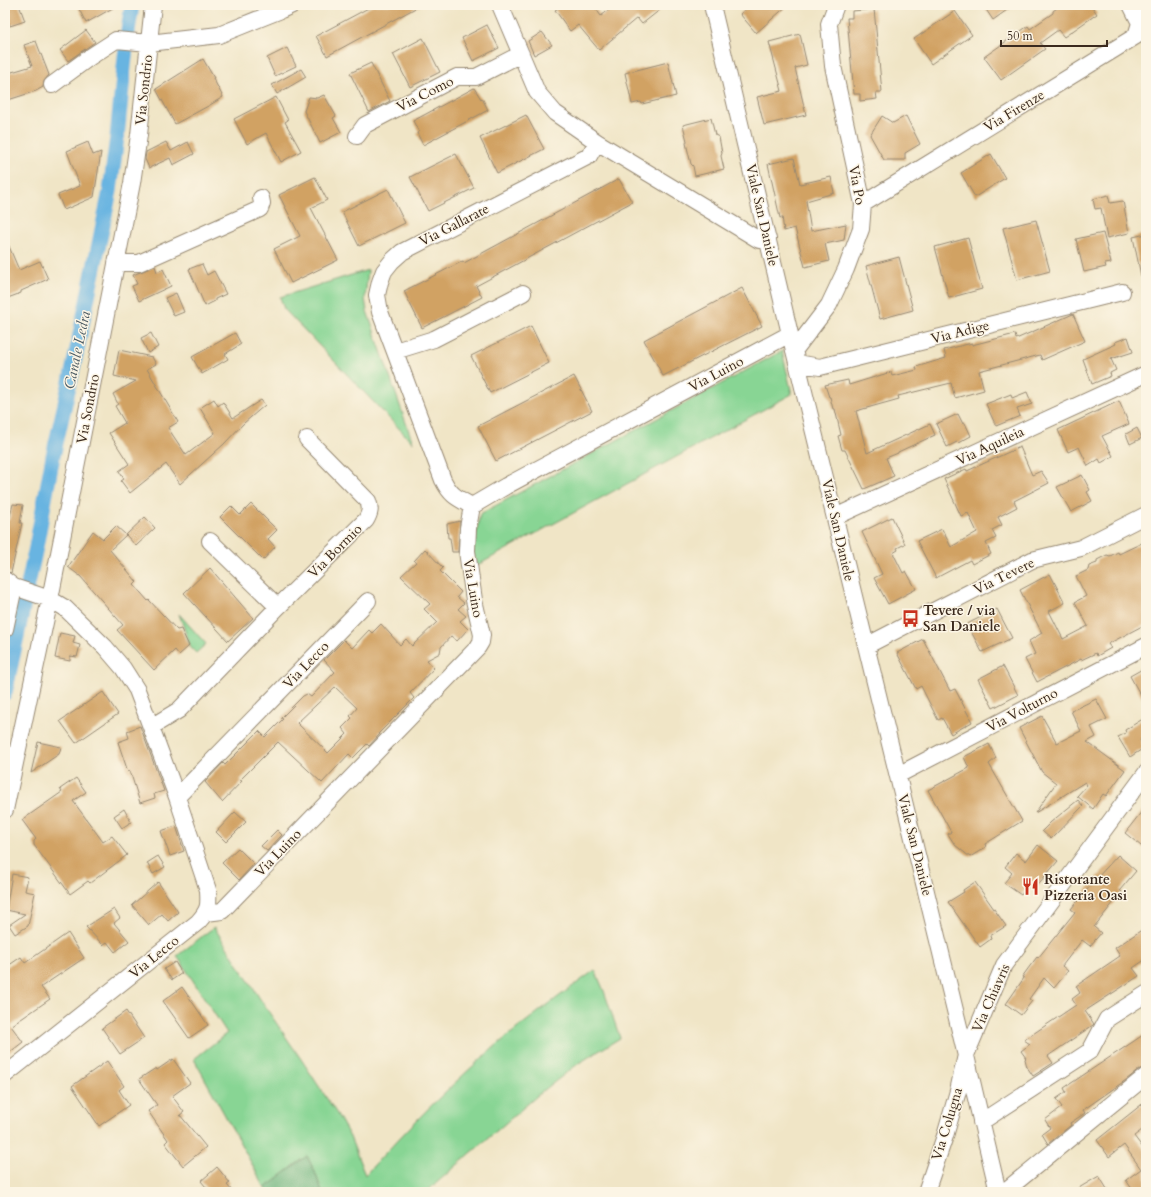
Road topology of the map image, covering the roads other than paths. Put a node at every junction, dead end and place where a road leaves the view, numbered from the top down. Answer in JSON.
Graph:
{"nodes":[{"id":1,"x":153,"y":5,"type":"edge"},
{"id":2,"x":292,"y":5,"type":"edge"},
{"id":3,"x":500,"y":5,"type":"edge"},
{"id":4,"x":712,"y":5,"type":"edge"},
{"id":5,"x":836,"y":5,"type":"edge"},
{"id":6,"x":1131,"y":5,"type":"edge"},
{"id":7,"x":144,"y":42,"type":"junction"},
{"id":8,"x":520,"y":54,"type":"junction"},
{"id":9,"x":52,"y":85,"type":"dead end"},
{"id":10,"x":357,"y":136,"type":"dead end"},
{"id":11,"x":597,"y":142,"type":"junction"},
{"id":12,"x":261,"y":198,"type":"dead end"},
{"id":13,"x":863,"y":204,"type":"junction"},
{"id":14,"x":768,"y":239,"type":"junction"},
{"id":15,"x":116,"y":263,"type":"junction"},
{"id":16,"x":1122,"y":292,"type":"dead end"},
{"id":17,"x":523,"y":293,"type":"dead end"},
{"id":18,"x":790,"y":334,"type":"junction"},
{"id":19,"x":395,"y":351,"type":"junction"},
{"id":20,"x":796,"y":357,"type":"junction"},
{"id":21,"x":1146,"y":374,"type":"edge"},
{"id":22,"x":307,"y":439,"type":"dead end"},
{"id":23,"x":472,"y":506,"type":"junction"},
{"id":24,"x":1146,"y":515,"type":"edge"},
{"id":25,"x":835,"y":517,"type":"junction"},
{"id":26,"x":210,"y":541,"type":"dead end"},
{"id":27,"x":12,"y":585,"type":"edge"},
{"id":28,"x":47,"y":597,"type":"junction"},
{"id":29,"x":368,"y":601,"type":"dead end"},
{"id":30,"x":278,"y":607,"type":"junction"},
{"id":31,"x":5,"y":629,"type":"edge"},
{"id":32,"x":866,"y":646,"type":"junction"},
{"id":33,"x":1146,"y":646,"type":"edge"},
{"id":34,"x":151,"y":727,"type":"junction"},
{"id":35,"x":1146,"y":773,"type":"edge"},
{"id":36,"x":898,"y":775,"type":"junction"},
{"id":37,"x":177,"y":797,"type":"junction"},
{"id":38,"x":5,"y":810,"type":"edge"},
{"id":39,"x":206,"y":914,"type":"junction"},
{"id":40,"x":1146,"y":994,"type":"edge"},
{"id":41,"x":966,"y":1055,"type":"junction"},
{"id":42,"x":5,"y":1075,"type":"edge"},
{"id":43,"x":1146,"y":1076,"type":"edge"},
{"id":44,"x":981,"y":1122,"type":"junction"},
{"id":45,"x":926,"y":1192,"type":"edge"},
{"id":46,"x":998,"y":1192,"type":"edge"},
{"id":47,"x":1004,"y":1192,"type":"edge"}],
"edges":[{"from":1,"to":7,"type":"street","name":"Via Sondrio"},
{"from":2,"to":7,"type":"street"},
{"from":3,"to":8,"type":"street"},
{"from":4,"to":14,"type":"street","name":"Viale San Daniele"},
{"from":5,"to":13,"type":"street","name":"Via Po"},
{"from":6,"to":13,"type":"street","name":"Via Firenze"},
{"from":7,"to":9,"type":"street"},
{"from":7,"to":15,"type":"street","name":"Via Sondrio"},
{"from":8,"to":10,"type":"street","name":"Via Como"},
{"from":8,"to":11,"type":"street"},
{"from":11,"to":14,"type":"street"},
{"from":11,"to":19,"type":"street","name":"Via Gallarate"},
{"from":12,"to":15,"type":"street"},
{"from":13,"to":20,"type":"street","name":"Via Po"},
{"from":14,"to":18,"type":"street","name":"Viale San Daniele"},
{"from":15,"to":28,"type":"street","name":"Via Sondrio"},
{"from":16,"to":20,"type":"street","name":"Via Adige"},
{"from":17,"to":19,"type":"street"},
{"from":18,"to":20,"type":"street","name":"Viale San Daniele"},
{"from":18,"to":23,"type":"street","name":"Via Luino"},
{"from":19,"to":23,"type":"street","name":"Via Gallarate"},
{"from":20,"to":25,"type":"street","name":"Viale San Daniele"},
{"from":21,"to":25,"type":"street","name":"Via Aquileia"},
{"from":22,"to":30,"type":"street","name":"Via Bormio"},
{"from":23,"to":39,"type":"street","name":"Via Luino"},
{"from":24,"to":32,"type":"street","name":"Via Tevere"},
{"from":25,"to":32,"type":"street","name":"Viale San Daniele"},
{"from":26,"to":30,"type":"street"},
{"from":27,"to":28,"type":"street"},
{"from":27,"to":31,"type":"street"},
{"from":28,"to":34,"type":"street"},
{"from":28,"to":38,"type":"street","name":"Via Sondrio"},
{"from":29,"to":37,"type":"street","name":"Via Lecco"},
{"from":30,"to":34,"type":"street","name":"Via Bormio"},
{"from":32,"to":36,"type":"street","name":"Viale San Daniele"},
{"from":33,"to":36,"type":"street","name":"Via Volturno"},
{"from":34,"to":37,"type":"street"},
{"from":35,"to":41,"type":"street","name":"Via Chiavris"},
{"from":36,"to":41,"type":"street","name":"Viale San Daniele"},
{"from":37,"to":39,"type":"street"},
{"from":39,"to":42,"type":"street","name":"Via Lecco"},
{"from":40,"to":44,"type":"street"},
{"from":41,"to":44,"type":"street","name":"Viale San Daniele"},
{"from":41,"to":45,"type":"street","name":"Via Colugna"},
{"from":43,"to":47,"type":"street"},
{"from":44,"to":46,"type":"street","name":"Viale San Daniele"}]}
